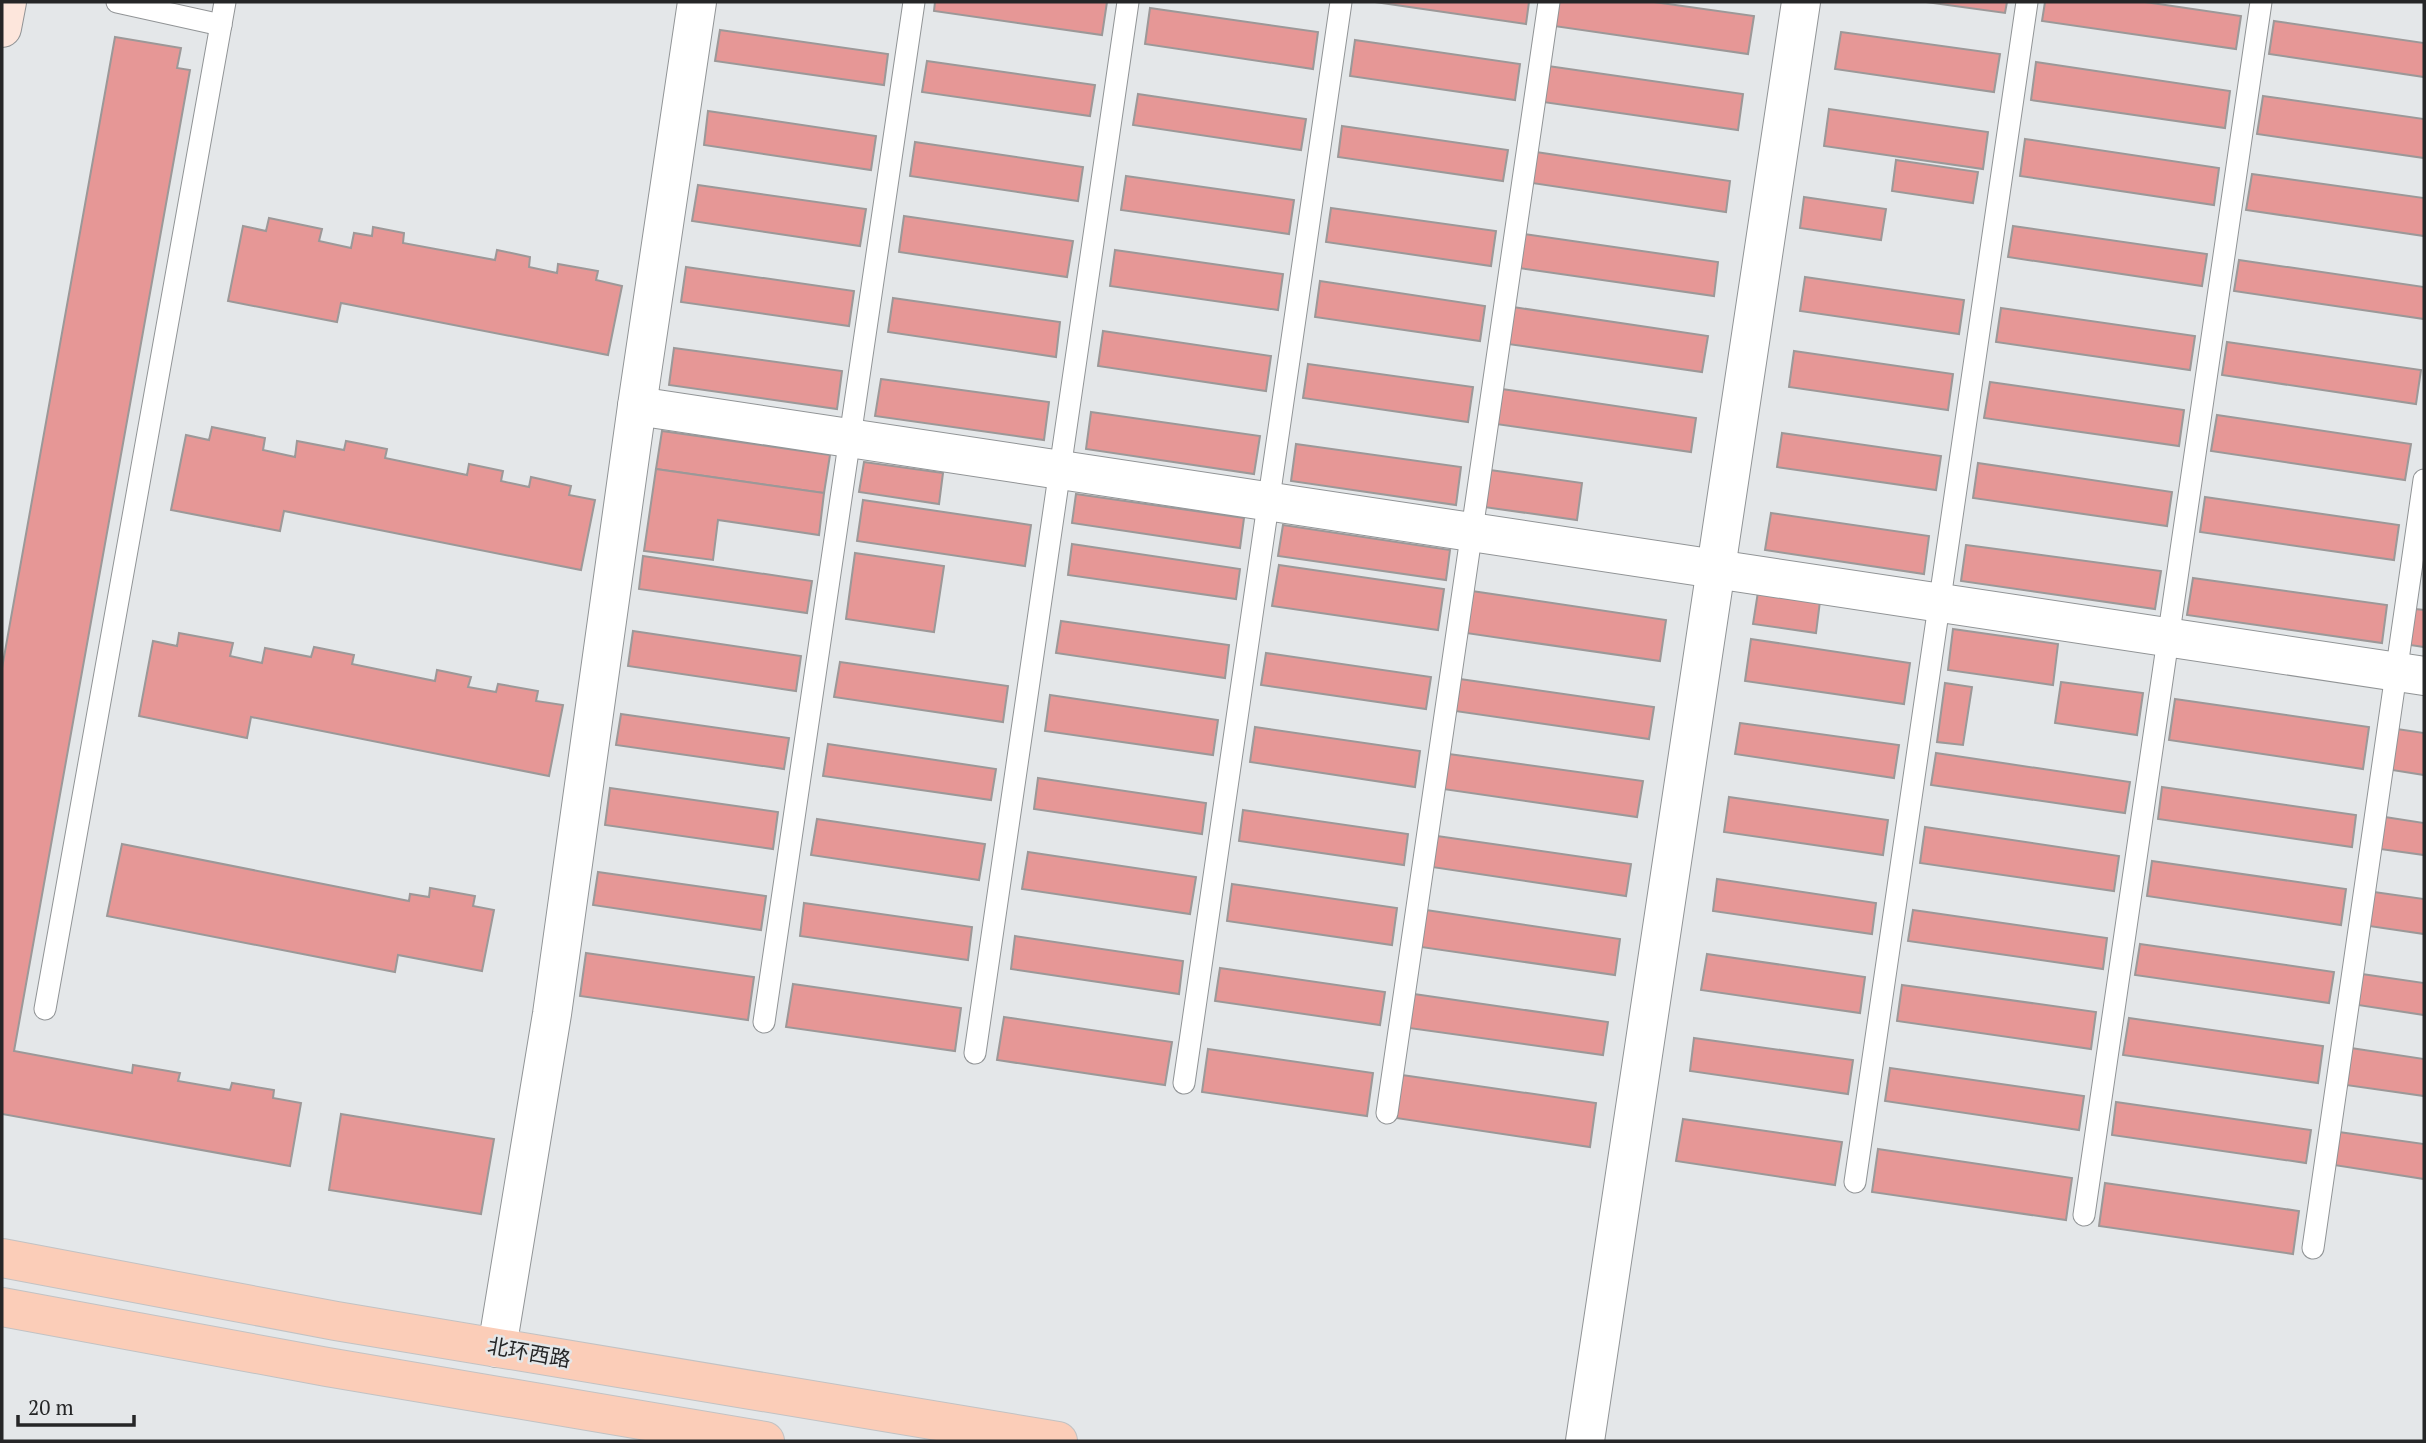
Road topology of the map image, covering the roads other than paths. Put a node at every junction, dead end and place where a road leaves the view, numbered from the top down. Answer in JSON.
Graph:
{"nodes":[{"id":1,"x":7,"y":2,"type":"edge"},
{"id":2,"x":117,"y":2,"type":"edge"},
{"id":3,"x":225,"y":2,"type":"edge"},
{"id":4,"x":697,"y":2,"type":"edge"},
{"id":5,"x":914,"y":2,"type":"edge"},
{"id":6,"x":1128,"y":2,"type":"edge"},
{"id":7,"x":1341,"y":2,"type":"edge"},
{"id":8,"x":1549,"y":2,"type":"edge"},
{"id":9,"x":1801,"y":2,"type":"edge"},
{"id":10,"x":2027,"y":2,"type":"edge"},
{"id":11,"x":2261,"y":2,"type":"edge"},
{"id":12,"x":221,"y":25,"type":"junction"},
{"id":13,"x":2,"y":28,"type":"edge"},
{"id":14,"x":637,"y":406,"type":"junction"},
{"id":15,"x":849,"y":438,"type":"junction"},
{"id":16,"x":1060,"y":470,"type":"junction"},
{"id":17,"x":2424,"y":480,"type":"edge"},
{"id":18,"x":1269,"y":502,"type":"junction"},
{"id":19,"x":1471,"y":532,"type":"junction"},
{"id":20,"x":1715,"y":569,"type":"junction"},
{"id":21,"x":1940,"y":603,"type":"junction"},
{"id":22,"x":2168,"y":637,"type":"junction"},
{"id":23,"x":2410,"y":674,"type":"edge"},
{"id":24,"x":45,"y":1009,"type":"dead end"},
{"id":25,"x":764,"y":1022,"type":"dead end"},
{"id":26,"x":975,"y":1053,"type":"dead end"},
{"id":27,"x":1184,"y":1083,"type":"dead end"},
{"id":28,"x":1387,"y":1113,"type":"dead end"},
{"id":29,"x":1855,"y":1182,"type":"dead end"},
{"id":30,"x":2084,"y":1215,"type":"dead end"},
{"id":31,"x":2313,"y":1248,"type":"dead end"},
{"id":32,"x":2,"y":1258,"type":"edge"},
{"id":33,"x":2,"y":1307,"type":"edge"},
{"id":34,"x":497,"y":1348,"type":"junction"},
{"id":35,"x":765,"y":1441,"type":"edge"},
{"id":36,"x":1058,"y":1441,"type":"edge"},
{"id":37,"x":1585,"y":1441,"type":"edge"}],
"edges":[{"from":1,"to":13,"type":"main road"},
{"from":2,"to":12,"type":"lane"},
{"from":3,"to":12,"type":"lane"},
{"from":4,"to":14,"type":"street"},
{"from":5,"to":15,"type":"lane"},
{"from":6,"to":16,"type":"lane"},
{"from":7,"to":18,"type":"lane"},
{"from":8,"to":19,"type":"lane"},
{"from":9,"to":20,"type":"street"},
{"from":10,"to":21,"type":"lane"},
{"from":11,"to":22,"type":"lane"},
{"from":12,"to":24,"type":"lane"},
{"from":14,"to":15,"type":"street"},
{"from":14,"to":34,"type":"street"},
{"from":15,"to":16,"type":"street"},
{"from":15,"to":25,"type":"lane"},
{"from":16,"to":18,"type":"street"},
{"from":16,"to":26,"type":"lane"},
{"from":17,"to":23,"type":"lane"},
{"from":18,"to":19,"type":"street"},
{"from":18,"to":27,"type":"lane"},
{"from":19,"to":20,"type":"street"},
{"from":19,"to":28,"type":"lane"},
{"from":20,"to":21,"type":"street"},
{"from":20,"to":37,"type":"street"},
{"from":21,"to":22,"type":"street"},
{"from":21,"to":29,"type":"lane"},
{"from":22,"to":23,"type":"street"},
{"from":22,"to":30,"type":"lane"},
{"from":23,"to":31,"type":"lane"},
{"from":32,"to":34,"type":"main road","name":"北环西路"},
{"from":33,"to":35,"type":"main road"},
{"from":34,"to":36,"type":"main road","name":"北环西路"}]}
